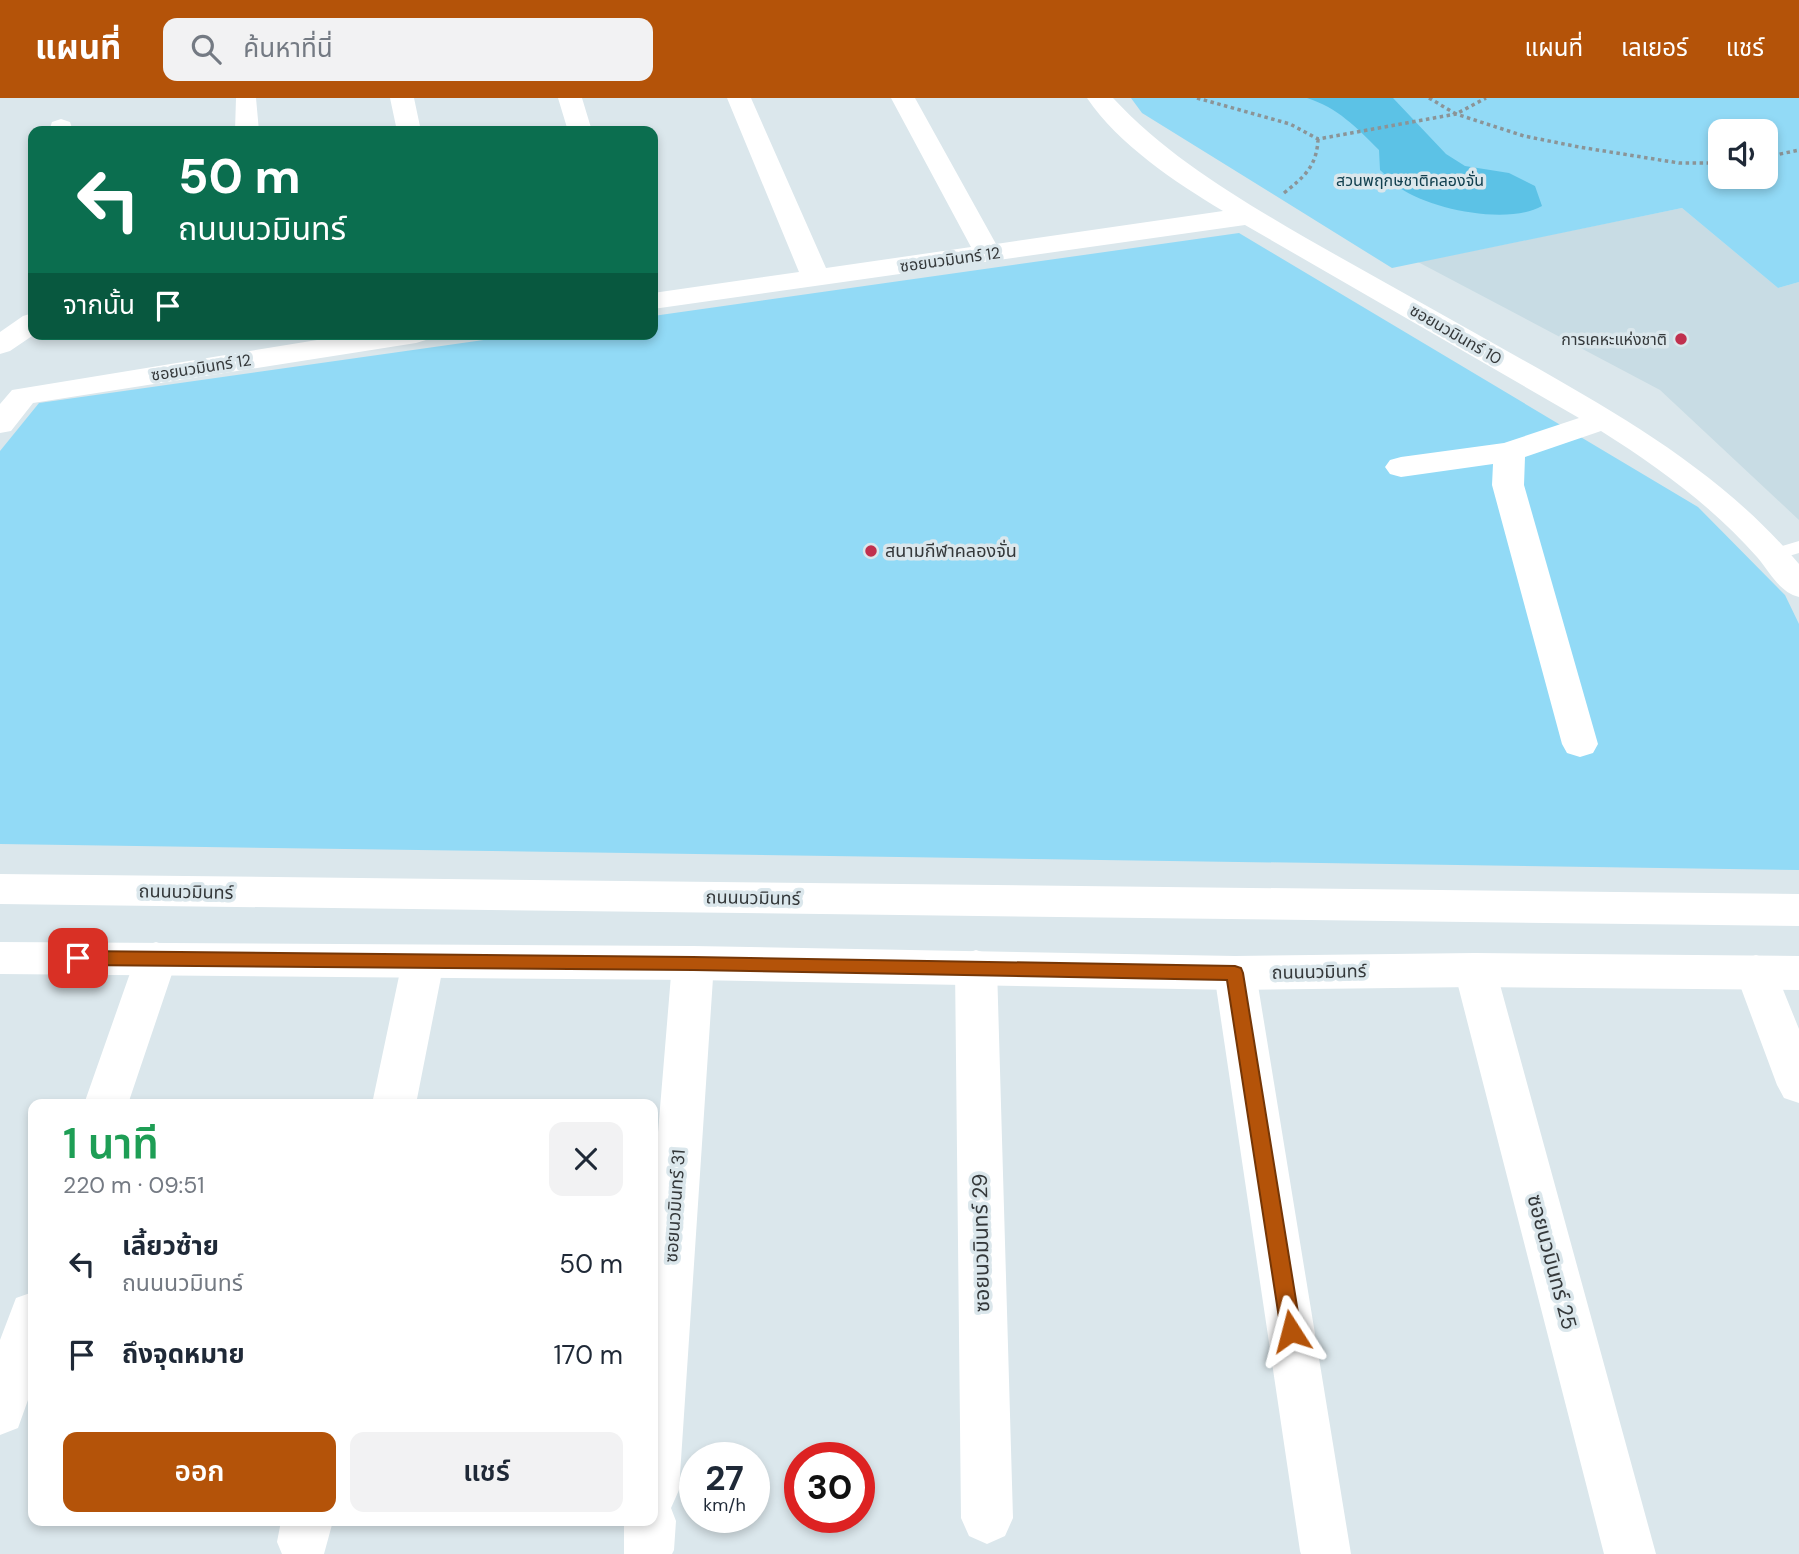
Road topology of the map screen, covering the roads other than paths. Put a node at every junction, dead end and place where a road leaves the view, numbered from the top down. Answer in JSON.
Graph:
{"nodes":[{"id":1,"x":402,"y":98,"type":"edge"},
{"id":2,"x":570,"y":98,"type":"edge"},
{"id":3,"x":740,"y":98,"type":"edge"},
{"id":4,"x":903,"y":98,"type":"edge"},
{"id":5,"x":1099,"y":98,"type":"edge"},
{"id":6,"x":246,"y":101,"type":"dead end"},
{"id":7,"x":247,"y":126,"type":"edge"},
{"id":8,"x":408,"y":126,"type":"edge"},
{"id":9,"x":578,"y":126,"type":"edge"},
{"id":10,"x":1248,"y":216,"type":"junction"},
{"id":11,"x":988,"y":254,"type":"junction"},
{"id":12,"x":816,"y":278,"type":"junction"},
{"id":13,"x":658,"y":300,"type":"edge"},
{"id":14,"x":28,"y":325,"type":"edge"},
{"id":15,"x":334,"y":340,"type":"edge"},
{"id":16,"x":0,"y":345,"type":"edge"},
{"id":17,"x":251,"y":346,"type":"edge"},
{"id":18,"x":0,"y":377,"type":"edge"},
{"id":19,"x":23,"y":397,"type":"junction"},
{"id":20,"x":1606,"y":419,"type":"junction"},
{"id":21,"x":0,"y":424,"type":"edge"},
{"id":22,"x":1509,"y":452,"type":"junction"},
{"id":23,"x":1401,"y":467,"type":"dead end"},
{"id":24,"x":1787,"y":550,"type":"edge"},
{"id":25,"x":1799,"y":586,"type":"edge"},
{"id":26,"x":1580,"y":744,"type":"dead end"},
{"id":27,"x":0,"y":890,"type":"edge"},
{"id":28,"x":1799,"y":911,"type":"edge"},
{"id":29,"x":0,"y":958,"type":"edge"},
{"id":30,"x":156,"y":959,"type":"junction"},
{"id":31,"x":423,"y":962,"type":"junction"},
{"id":32,"x":693,"y":963,"type":"junction"},
{"id":33,"x":975,"y":967,"type":"junction"},
{"id":34,"x":1475,"y":970,"type":"junction"},
{"id":35,"x":1756,"y":972,"type":"junction"},
{"id":36,"x":1235,"y":973,"type":"junction"},
{"id":37,"x":1799,"y":973,"type":"edge"},
{"id":38,"x":1799,"y":1086,"type":"edge"},
{"id":39,"x":108,"y":1099,"type":"edge"},
{"id":40,"x":395,"y":1099,"type":"edge"},
{"id":41,"x":28,"y":1329,"type":"edge"},
{"id":42,"x":0,"y":1411,"type":"edge"},
{"id":43,"x":658,"y":1424,"type":"edge"},
{"id":44,"x":987,"y":1518,"type":"dead end"},
{"id":45,"x":1326,"y":1551,"type":"dead end"},
{"id":46,"x":1630,"y":1554,"type":"edge"}],
"edges":[{"from":1,"to":8,"type":"street"},
{"from":2,"to":9,"type":"street"},
{"from":3,"to":12,"type":"street"},
{"from":4,"to":11,"type":"street"},
{"from":5,"to":10,"type":"street","name":"ซอยนวมินทร์ 10"},
{"from":6,"to":7,"type":"street"},
{"from":10,"to":11,"type":"street","name":"ซอยนวมินทร์ 12"},
{"from":10,"to":20,"type":"street","name":"ซอยนวมินทร์ 10"},
{"from":11,"to":12,"type":"street","name":"ซอยนวมินทร์ 12"},
{"from":12,"to":13,"type":"street","name":"ซอยนวมินทร์ 12"},
{"from":14,"to":16,"type":"street"},
{"from":15,"to":17,"type":"street","name":"ซอยนวมินทร์ 12"},
{"from":17,"to":19,"type":"street","name":"ซอยนวมินทร์ 12"},
{"from":18,"to":19,"type":"street"},
{"from":19,"to":21,"type":"street"},
{"from":20,"to":22,"type":"street"},
{"from":20,"to":24,"type":"street","name":"ซอยนวมินทร์ 10"},
{"from":22,"to":23,"type":"street"},
{"from":22,"to":26,"type":"street"},
{"from":24,"to":25,"type":"street","name":"ซอยนวมินทร์ 10"},
{"from":27,"to":28,"type":"street","name":"ถนนนวมินทร์"},
{"from":29,"to":30,"type":"street","name":"ถนนนวมินทร์"},
{"from":30,"to":31,"type":"street","name":"ถนนนวมินทร์"},
{"from":30,"to":39,"type":"street"},
{"from":31,"to":32,"type":"street","name":"ถนนนวมินทร์"},
{"from":31,"to":40,"type":"street"},
{"from":32,"to":33,"type":"street","name":"ถนนนวมินทร์"},
{"from":32,"to":43,"type":"street","name":"ซอยนวมินทร์ 31"},
{"from":33,"to":36,"type":"street","name":"ถนนนวมินทร์"},
{"from":33,"to":44,"type":"street","name":"ซอยนวมินทร์ 29"},
{"from":34,"to":35,"type":"street","name":"ถนนนวมินทร์"},
{"from":34,"to":36,"type":"street","name":"ถนนนวมินทร์"},
{"from":34,"to":46,"type":"street","name":"ซอยนวมินทร์ 25"},
{"from":35,"to":37,"type":"street","name":"ถนนนวมินทร์"},
{"from":35,"to":38,"type":"street"},
{"from":36,"to":45,"type":"street"},
{"from":41,"to":42,"type":"street"}]}
